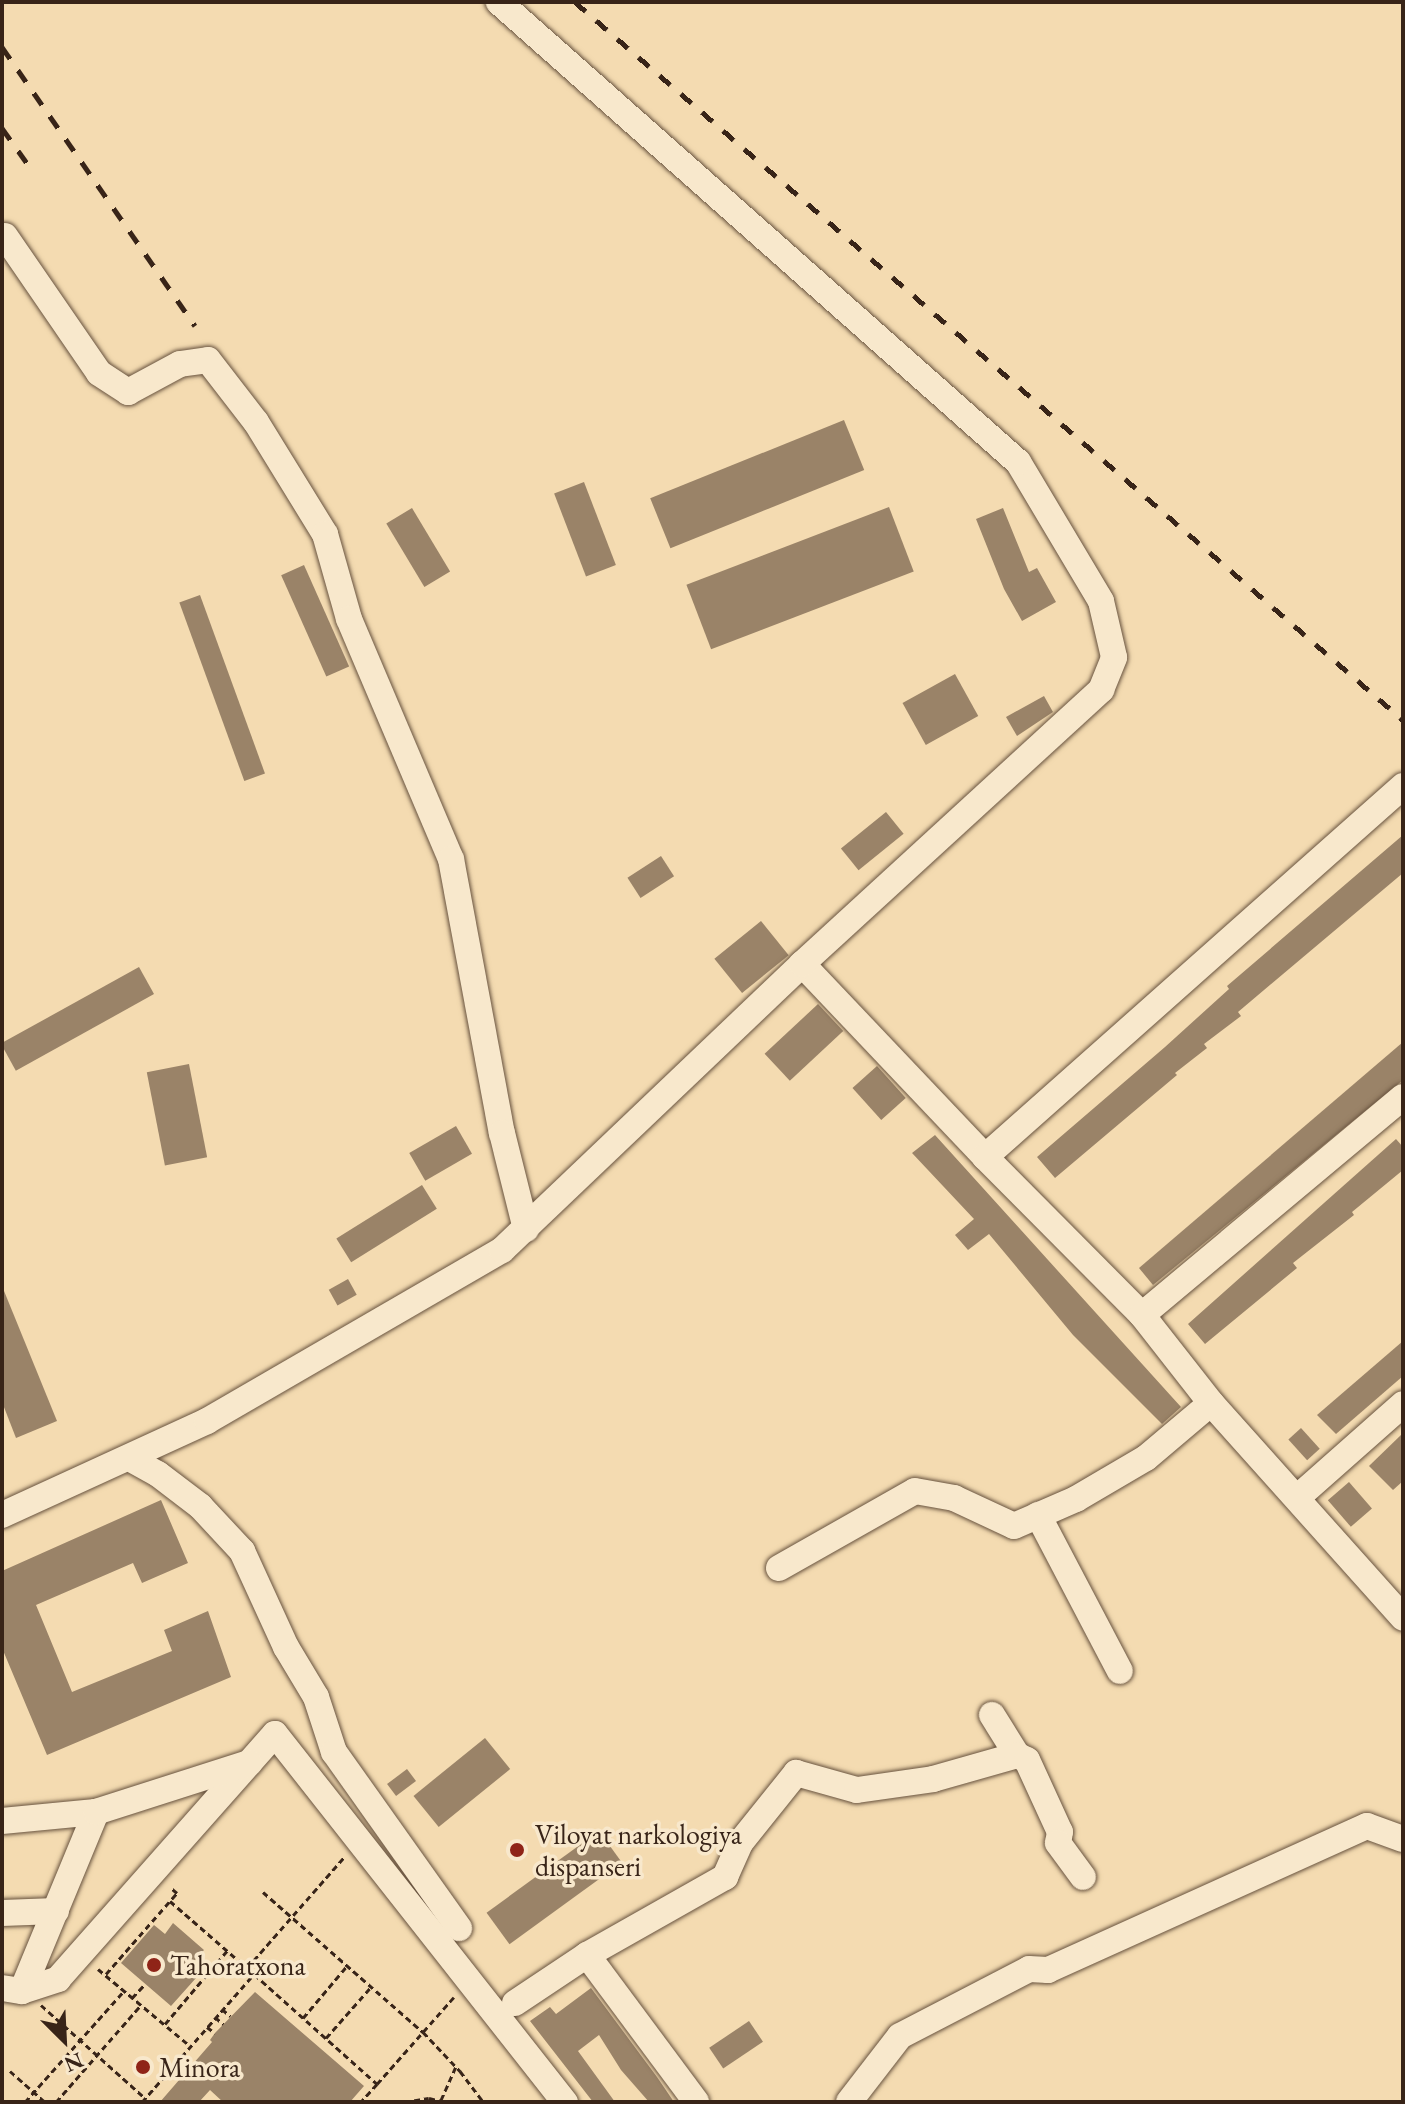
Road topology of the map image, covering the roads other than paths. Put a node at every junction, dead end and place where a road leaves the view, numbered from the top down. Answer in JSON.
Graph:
{"nodes":[{"id":1,"x":499,"y":2,"type":"edge"},
{"id":2,"x":5,"y":236,"type":"dead end"},
{"id":3,"x":1403,"y":786,"type":"edge"},
{"id":4,"x":802,"y":964,"type":"junction"},
{"id":5,"x":1403,"y":1097,"type":"edge"},
{"id":6,"x":985,"y":1157,"type":"junction"},
{"id":7,"x":526,"y":1229,"type":"junction"},
{"id":8,"x":1142,"y":1315,"type":"junction"},
{"id":9,"x":1211,"y":1403,"type":"junction"},
{"id":10,"x":1403,"y":1404,"type":"edge"},
{"id":11,"x":129,"y":1458,"type":"junction"},
{"id":12,"x":1298,"y":1497,"type":"junction"},
{"id":13,"x":2,"y":1515,"type":"edge"},
{"id":14,"x":1038,"y":1515,"type":"junction"},
{"id":15,"x":779,"y":1568,"type":"dead end"},
{"id":16,"x":1403,"y":1618,"type":"edge"},
{"id":17,"x":1120,"y":1671,"type":"dead end"},
{"id":18,"x":992,"y":1715,"type":"dead end"},
{"id":19,"x":1017,"y":1755,"type":"junction"},
{"id":20,"x":249,"y":1763,"type":"junction"},
{"id":21,"x":96,"y":1812,"type":"junction"},
{"id":22,"x":2,"y":1821,"type":"edge"},
{"id":23,"x":1403,"y":1839,"type":"edge"},
{"id":24,"x":1083,"y":1877,"type":"dead end"},
{"id":25,"x":56,"y":1911,"type":"junction"},
{"id":26,"x":2,"y":1913,"type":"edge"},
{"id":27,"x":459,"y":1928,"type":"dead end"},
{"id":28,"x":587,"y":1955,"type":"junction"},
{"id":29,"x":21,"y":1988,"type":"edge"},
{"id":30,"x":515,"y":2003,"type":"dead end"},
{"id":31,"x":565,"y":2102,"type":"edge"},
{"id":32,"x":696,"y":2102,"type":"edge"},
{"id":33,"x":849,"y":2102,"type":"edge"}],
"edges":[{"from":1,"to":4,"type":"street"},
{"from":2,"to":7,"type":"street"},
{"from":3,"to":6,"type":"street"},
{"from":4,"to":6,"type":"street"},
{"from":4,"to":7,"type":"street"},
{"from":5,"to":8,"type":"street"},
{"from":6,"to":8,"type":"street"},
{"from":7,"to":11,"type":"street"},
{"from":8,"to":9,"type":"street"},
{"from":9,"to":12,"type":"street"},
{"from":9,"to":14,"type":"street"},
{"from":10,"to":12,"type":"street"},
{"from":11,"to":13,"type":"street"},
{"from":11,"to":27,"type":"street"},
{"from":12,"to":16,"type":"street"},
{"from":14,"to":15,"type":"street"},
{"from":14,"to":17,"type":"street"},
{"from":18,"to":19,"type":"street"},
{"from":19,"to":24,"type":"street"},
{"from":19,"to":28,"type":"street"},
{"from":20,"to":21,"type":"street"},
{"from":20,"to":29,"type":"street"},
{"from":20,"to":31,"type":"street"},
{"from":21,"to":22,"type":"street"},
{"from":21,"to":25,"type":"street"},
{"from":23,"to":33,"type":"street"},
{"from":25,"to":26,"type":"street"},
{"from":25,"to":29,"type":"street"},
{"from":28,"to":30,"type":"street"},
{"from":28,"to":32,"type":"street"}]}
